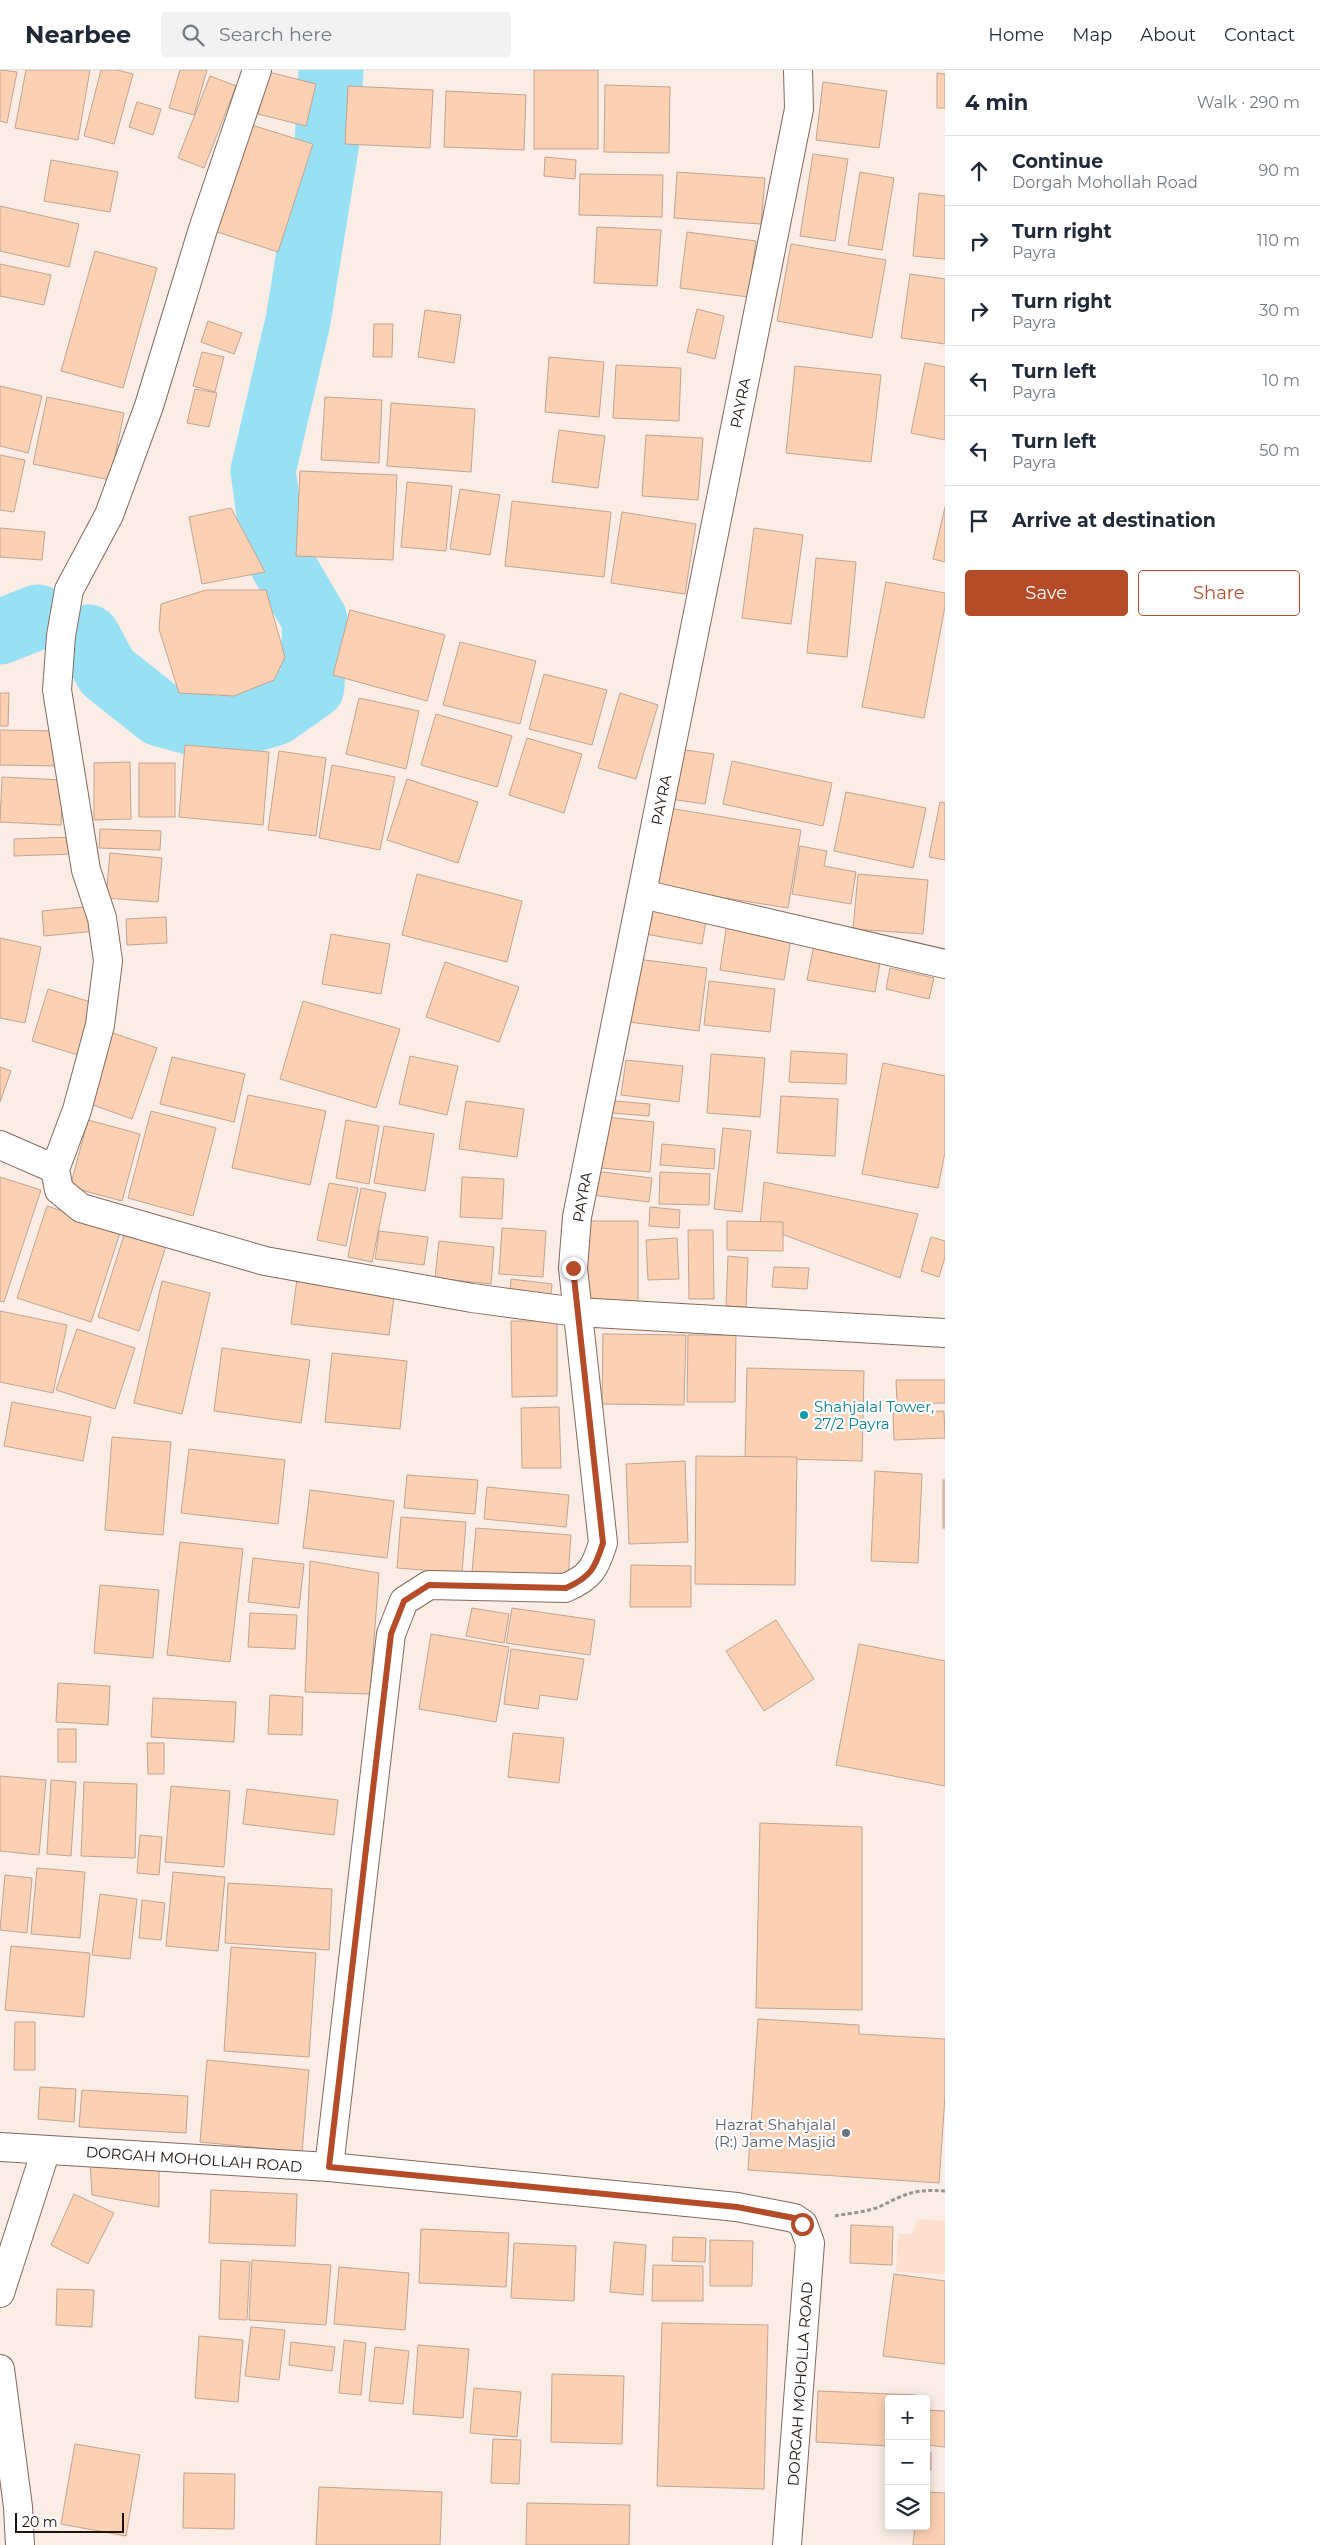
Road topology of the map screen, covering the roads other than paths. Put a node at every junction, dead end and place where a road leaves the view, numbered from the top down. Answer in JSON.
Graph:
{"nodes":[{"id":1,"x":257,"y":70,"type":"edge"},
{"id":2,"x":798,"y":70,"type":"edge"},
{"id":3,"x":642,"y":894,"type":"junction"},
{"id":4,"x":945,"y":964,"type":"edge"},
{"id":5,"x":0,"y":1145,"type":"edge"},
{"id":6,"x":55,"y":1170,"type":"junction"},
{"id":7,"x":578,"y":1312,"type":"junction"},
{"id":8,"x":945,"y":1333,"type":"edge"},
{"id":9,"x":0,"y":2147,"type":"edge"},
{"id":10,"x":46,"y":2150,"type":"junction"},
{"id":11,"x":329,"y":2167,"type":"junction"},
{"id":12,"x":802,"y":2224,"type":"joint"},
{"id":13,"x":0,"y":2293,"type":"edge"},
{"id":14,"x":0,"y":2369,"type":"edge"},
{"id":15,"x":20,"y":2545,"type":"edge"},
{"id":16,"x":787,"y":2545,"type":"edge"}],
"edges":[{"from":1,"to":6,"type":"street"},
{"from":2,"to":3,"type":"street","name":"PAYRA"},
{"from":3,"to":4,"type":"street"},
{"from":3,"to":7,"type":"street","name":"PAYRA"},
{"from":5,"to":6,"type":"street"},
{"from":6,"to":7,"type":"street"},
{"from":7,"to":8,"type":"street"},
{"from":7,"to":11,"type":"street","name":"PAYRA"},
{"from":9,"to":10,"type":"street","name":"DORGAH MOHOLLAH ROAD"},
{"from":10,"to":11,"type":"street","name":"DORGAH MOHOLLAH ROAD"},
{"from":10,"to":13,"type":"street"},
{"from":11,"to":12,"type":"street","name":"DORGAH MOHOLLAH ROAD"},
{"from":12,"to":16,"type":"street","name":"DORGAH MOHOLLA ROAD"},
{"from":14,"to":15,"type":"street"}]}
